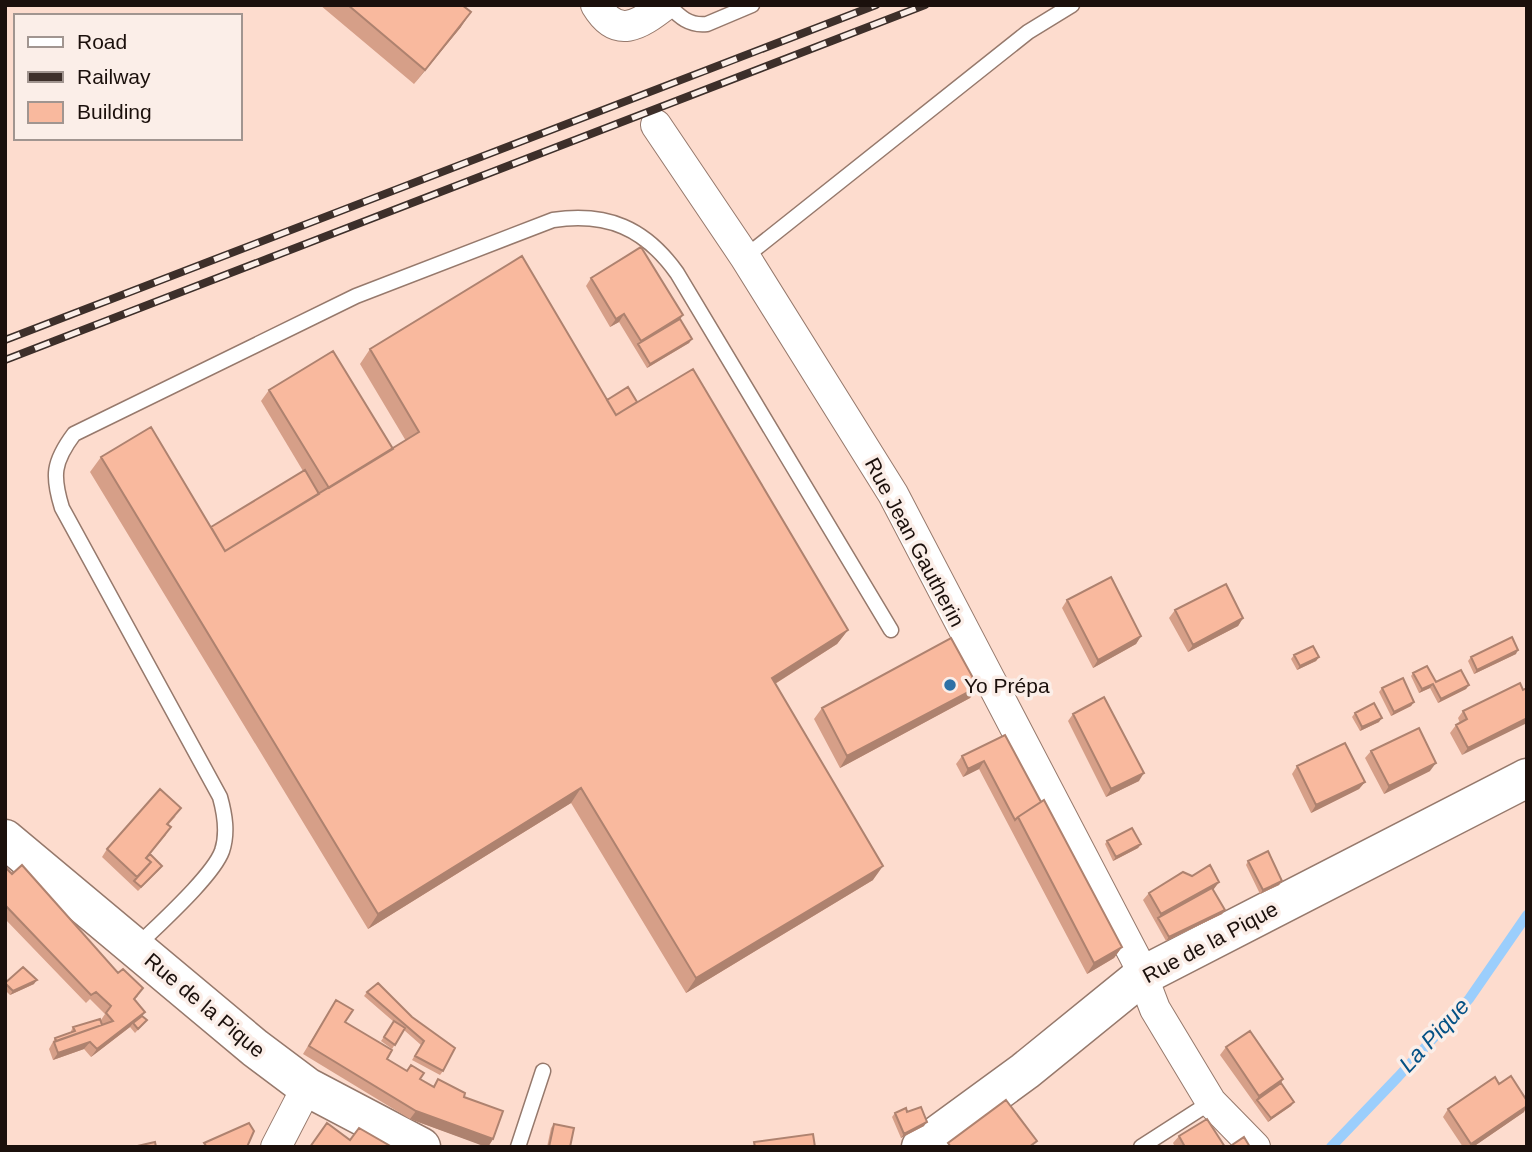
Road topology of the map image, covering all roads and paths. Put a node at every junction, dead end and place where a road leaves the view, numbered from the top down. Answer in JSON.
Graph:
{"nodes":[{"id":1,"x":596,"y":5,"type":"edge"},
{"id":2,"x":667,"y":5,"type":"edge"},
{"id":3,"x":752,"y":5,"type":"edge"},
{"id":4,"x":1072,"y":5,"type":"edge"},
{"id":5,"x":656,"y":125,"type":"dead end"},
{"id":6,"x":746,"y":257,"type":"junction"},
{"id":7,"x":891,"y":630,"type":"dead end"},
{"id":8,"x":1527,"y":779,"type":"edge"},
{"id":9,"x":5,"y":839,"type":"edge"},
{"id":10,"x":135,"y":948,"type":"junction"},
{"id":11,"x":1142,"y":976,"type":"junction"},
{"id":12,"x":543,"y":1071,"type":"dead end"},
{"id":13,"x":307,"y":1087,"type":"junction"},
{"id":14,"x":1211,"y":1102,"type":"junction"},
{"id":15,"x":276,"y":1147,"type":"edge"},
{"id":16,"x":421,"y":1147,"type":"edge"},
{"id":17,"x":518,"y":1147,"type":"edge"},
{"id":18,"x":920,"y":1147,"type":"edge"},
{"id":19,"x":1141,"y":1147,"type":"edge"},
{"id":20,"x":1255,"y":1147,"type":"edge"}],
"edges":[{"from":1,"to":2,"type":"street"},
{"from":2,"to":3,"type":"lane"},
{"from":4,"to":6,"type":"lane"},
{"from":5,"to":6,"type":"street","name":"Rue Jean Gautherin"},
{"from":6,"to":11,"type":"street","name":"Rue Jean Gautherin"},
{"from":7,"to":10,"type":"lane"},
{"from":8,"to":11,"type":"street","name":"Rue de la Pique"},
{"from":9,"to":10,"type":"street","name":"Rue de la Pique"},
{"from":10,"to":13,"type":"street","name":"Rue de la Pique"},
{"from":11,"to":14,"type":"street","name":"Rue Jean Gautherin"},
{"from":11,"to":18,"type":"street","name":"Rue de la Pique"},
{"from":12,"to":17,"type":"lane"},
{"from":13,"to":15,"type":"street"},
{"from":13,"to":16,"type":"street","name":"Rue de la Pique"},
{"from":14,"to":19,"type":"lane"},
{"from":14,"to":20,"type":"street","name":"Rue Jean Gautherin"}]}
